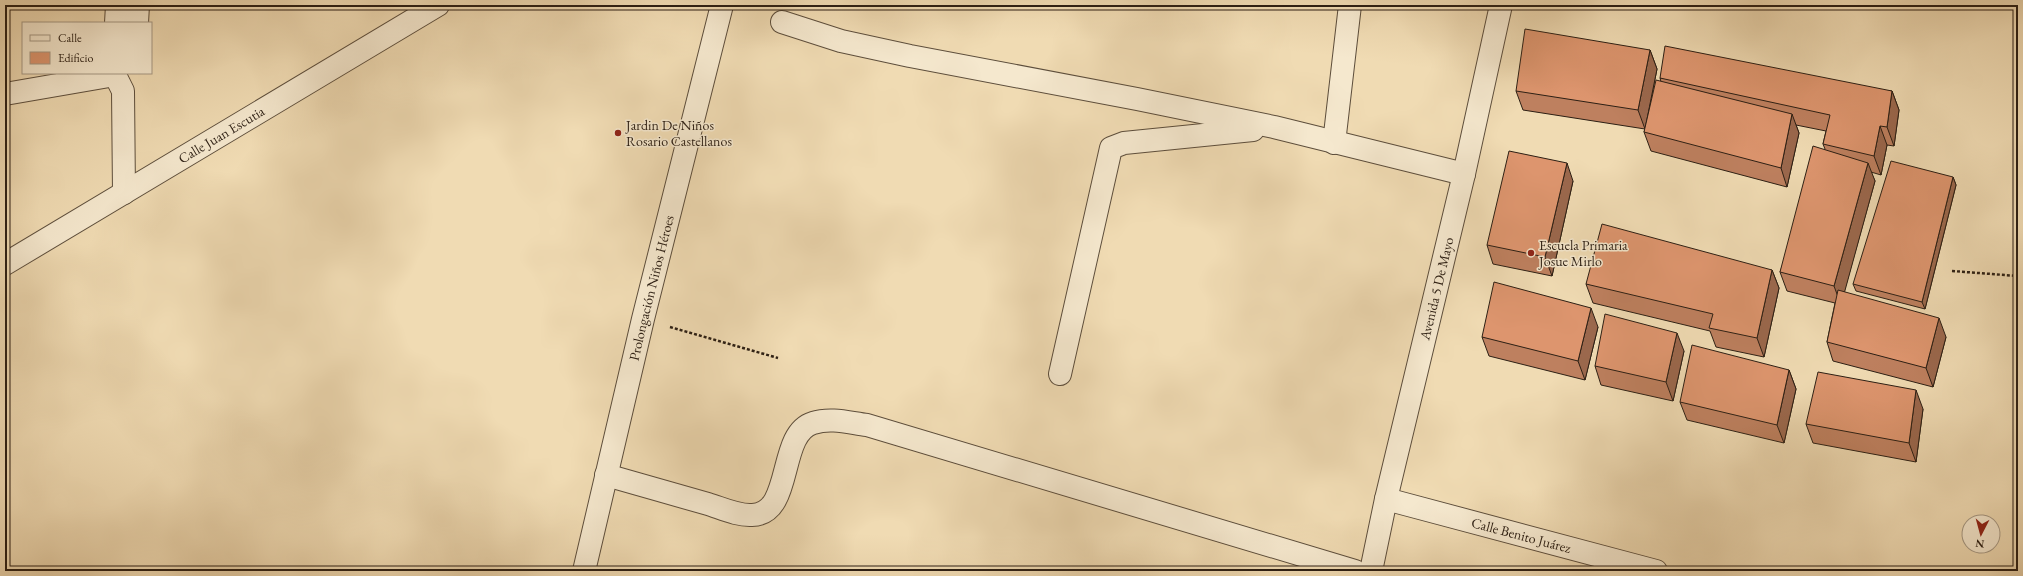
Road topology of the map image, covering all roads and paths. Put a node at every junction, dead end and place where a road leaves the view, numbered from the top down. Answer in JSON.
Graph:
{"nodes":[{"id":1,"x":117,"y":5,"type":"edge"},
{"id":2,"x":138,"y":5,"type":"edge"},
{"id":3,"x":438,"y":5,"type":"edge"},
{"id":4,"x":722,"y":5,"type":"edge"},
{"id":5,"x":1350,"y":5,"type":"edge"},
{"id":6,"x":1501,"y":5,"type":"edge"},
{"id":7,"x":116,"y":22,"type":"edge"},
{"id":8,"x":137,"y":22,"type":"edge"},
{"id":9,"x":782,"y":22,"type":"dead end"},
{"id":10,"x":121,"y":78,"type":"edge"},
{"id":11,"x":5,"y":94,"type":"edge"},
{"id":12,"x":1274,"y":128,"type":"junction"},
{"id":13,"x":1334,"y":143,"type":"junction"},
{"id":14,"x":1464,"y":174,"type":"junction"},
{"id":15,"x":124,"y":193,"type":"junction"},
{"id":16,"x":5,"y":264,"type":"edge"},
{"id":17,"x":1952,"y":271,"type":"dead end"},
{"id":18,"x":2018,"y":276,"type":"edge"},
{"id":19,"x":643,"y":319,"type":"junction"},
{"id":20,"x":778,"y":358,"type":"dead end"},
{"id":21,"x":1060,"y":374,"type":"dead end"},
{"id":22,"x":606,"y":475,"type":"junction"},
{"id":23,"x":1386,"y":499,"type":"junction"},
{"id":24,"x":584,"y":571,"type":"edge"},
{"id":25,"x":1355,"y":571,"type":"edge"},
{"id":26,"x":1371,"y":571,"type":"edge"},
{"id":27,"x":1656,"y":571,"type":"edge"}],
"edges":[{"from":1,"to":7,"type":"street"},
{"from":2,"to":8,"type":"street"},
{"from":3,"to":15,"type":"street","name":"Calle Juan Escutia"},
{"from":4,"to":19,"type":"street","name":"Prolongación Niños Héroes"},
{"from":5,"to":13,"type":"street"},
{"from":6,"to":14,"type":"street","name":"Avenida 5 De Mayo"},
{"from":9,"to":12,"type":"street"},
{"from":10,"to":11,"type":"street"},
{"from":10,"to":15,"type":"street"},
{"from":12,"to":13,"type":"street"},
{"from":12,"to":21,"type":"street"},
{"from":13,"to":14,"type":"street"},
{"from":14,"to":23,"type":"street","name":"Avenida 5 De Mayo"},
{"from":15,"to":16,"type":"street","name":"Calle Juan Escutia"},
{"from":17,"to":18,"type":"path"},
{"from":19,"to":20,"type":"path"},
{"from":19,"to":22,"type":"street","name":"Prolongación Niños Héroes"},
{"from":22,"to":24,"type":"street","name":"Prolongación Niños Héroes"},
{"from":22,"to":25,"type":"street"},
{"from":23,"to":26,"type":"street","name":"Avenida 5 De Mayo"},
{"from":23,"to":27,"type":"street","name":"Calle Benito Juárez"}]}
